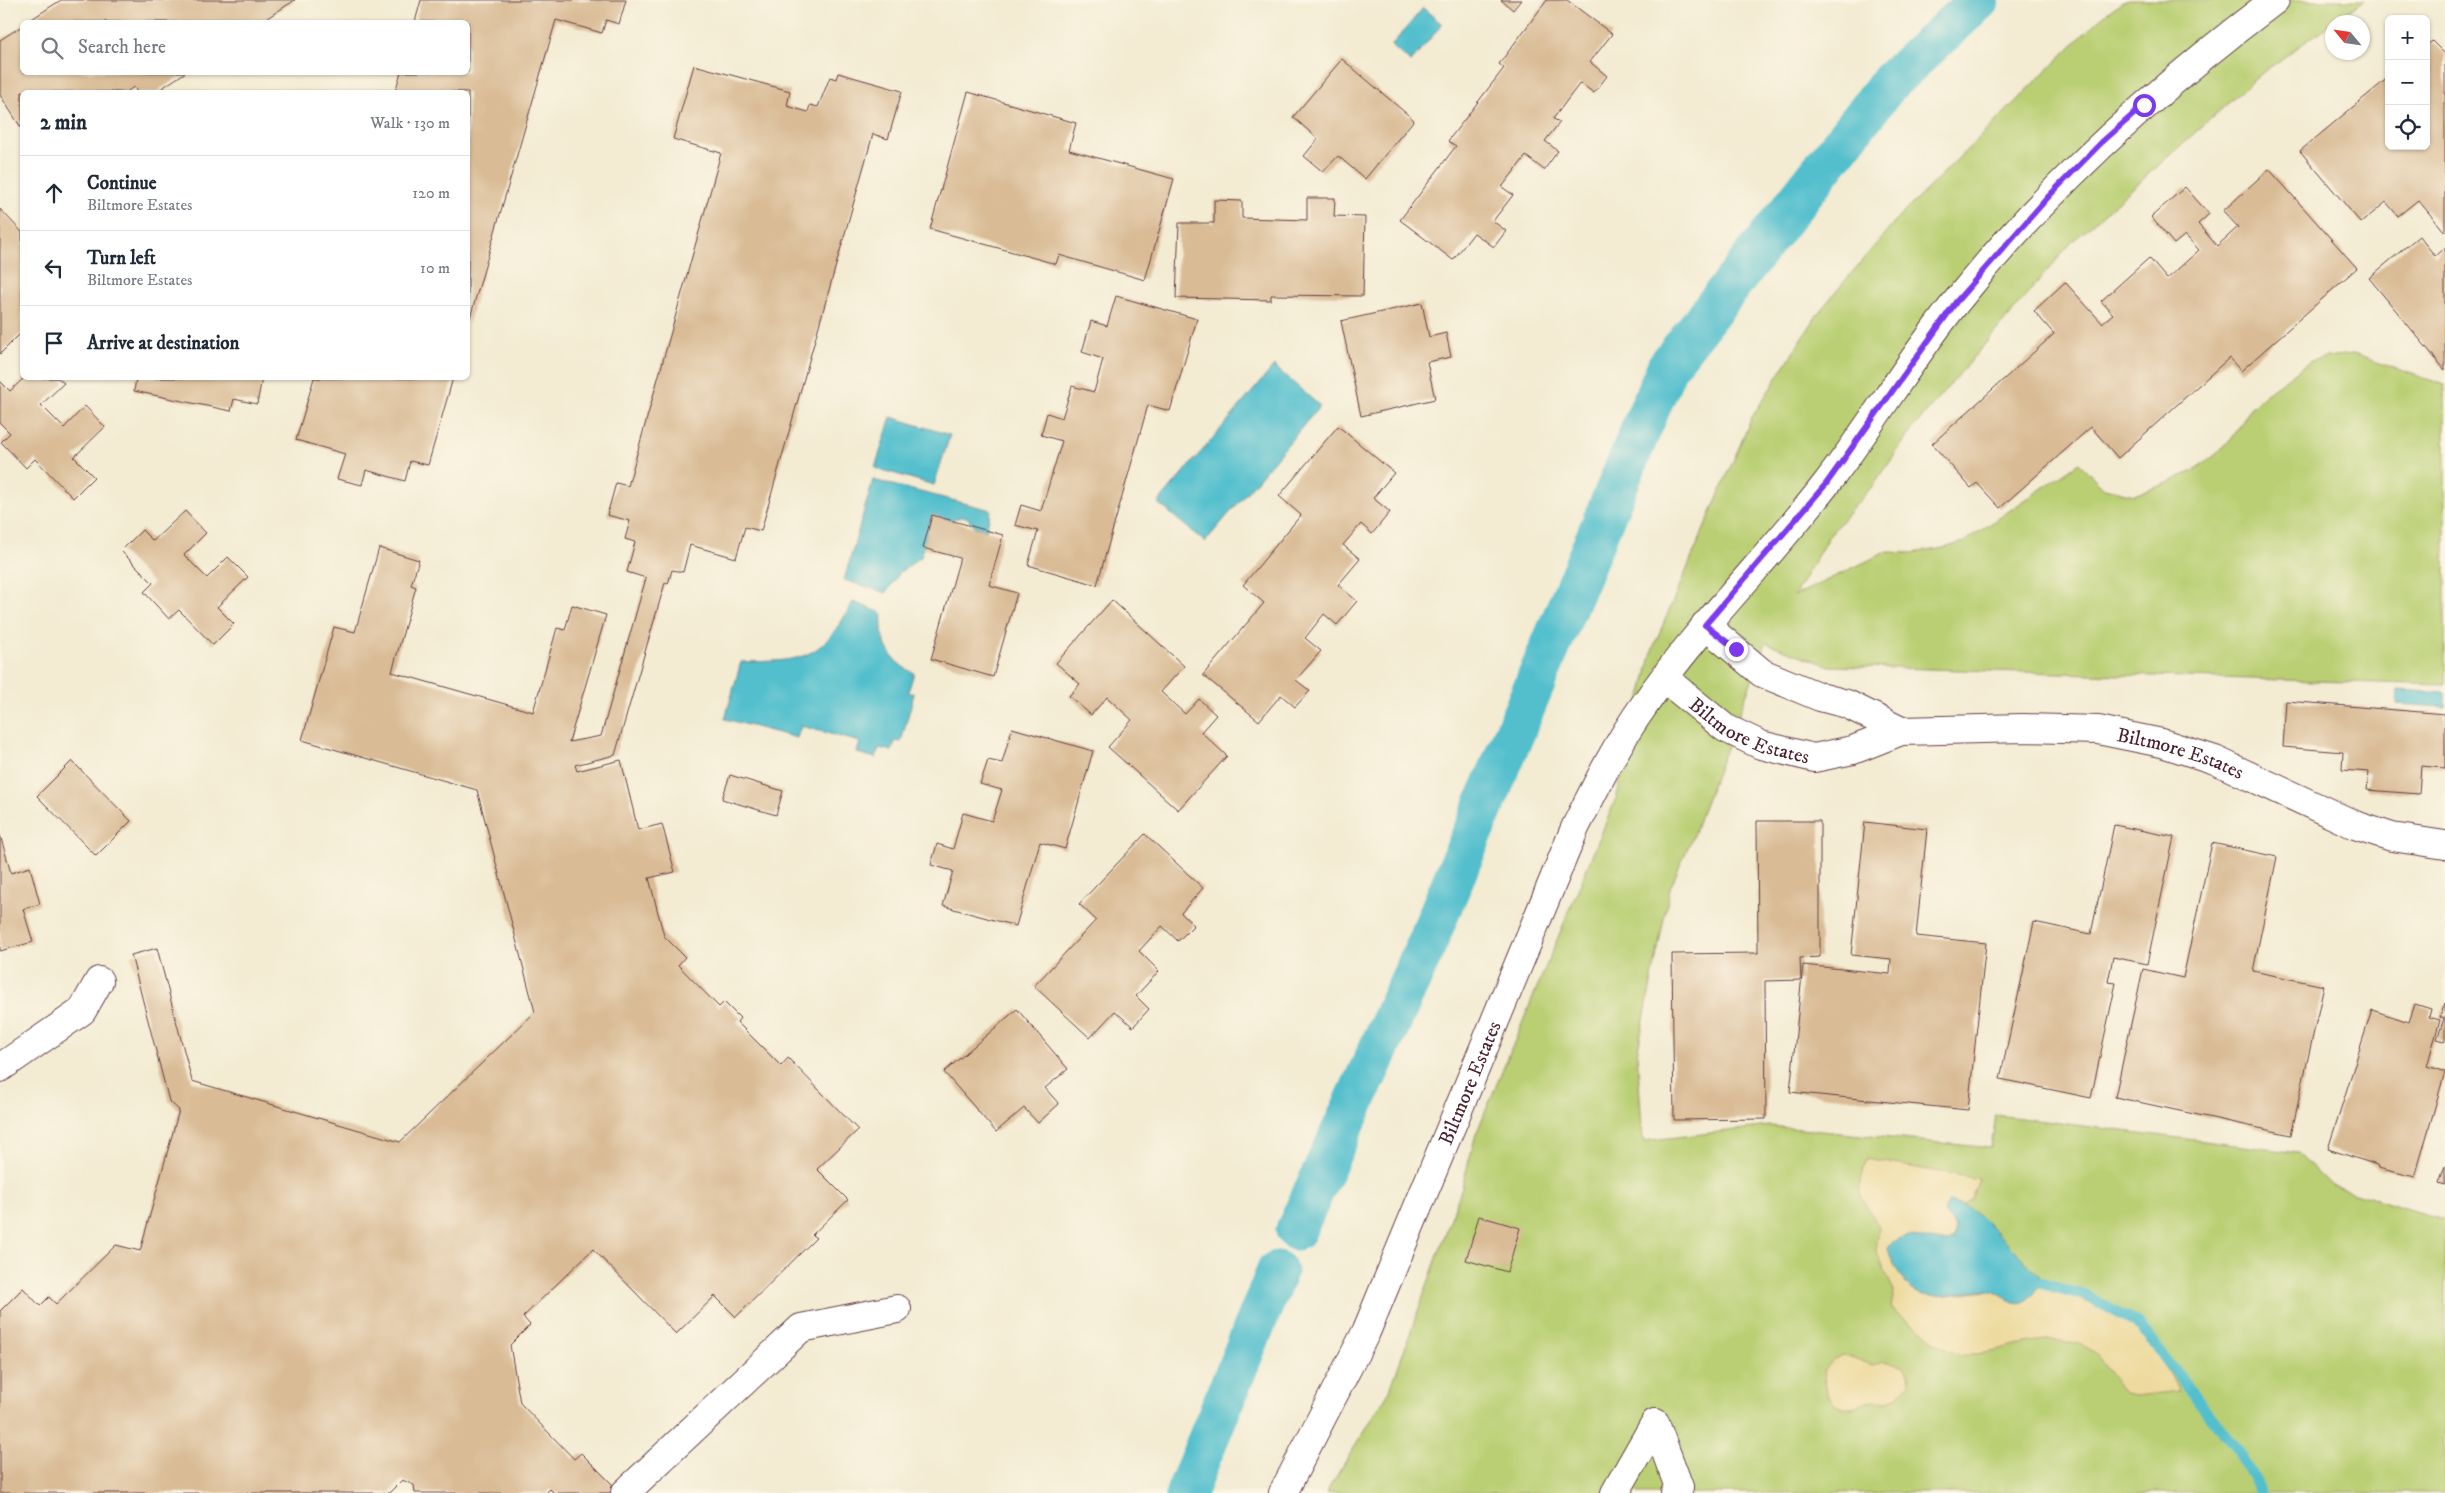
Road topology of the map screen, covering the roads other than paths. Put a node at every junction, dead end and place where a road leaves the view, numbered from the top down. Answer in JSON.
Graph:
{"nodes":[{"id":1,"x":2275,"y":0,"type":"edge"},
{"id":2,"x":1705,"y":625,"type":"junction"},
{"id":3,"x":1665,"y":679,"type":"junction"},
{"id":4,"x":1901,"y":731,"type":"junction"},
{"id":5,"x":2445,"y":845,"type":"edge"},
{"id":6,"x":99,"y":982,"type":"dead end"},
{"id":7,"x":0,"y":1068,"type":"edge"},
{"id":8,"x":897,"y":1309,"type":"dead end"},
{"id":9,"x":625,"y":1493,"type":"edge"},
{"id":10,"x":1283,"y":1493,"type":"edge"},
{"id":11,"x":1615,"y":1493,"type":"edge"},
{"id":12,"x":1675,"y":1493,"type":"edge"}],
"edges":[{"from":1,"to":2,"type":"street","name":"Biltmore Estates"},
{"from":2,"to":3,"type":"street","name":"Biltmore Estates"},
{"from":2,"to":4,"type":"street","name":"Biltmore Estates"},
{"from":3,"to":4,"type":"street","name":"Biltmore Estates"},
{"from":3,"to":10,"type":"street","name":"Biltmore Estates"},
{"from":4,"to":5,"type":"street","name":"Biltmore Estates"},
{"from":6,"to":7,"type":"street"},
{"from":8,"to":9,"type":"street"},
{"from":11,"to":12,"type":"street"}]}
